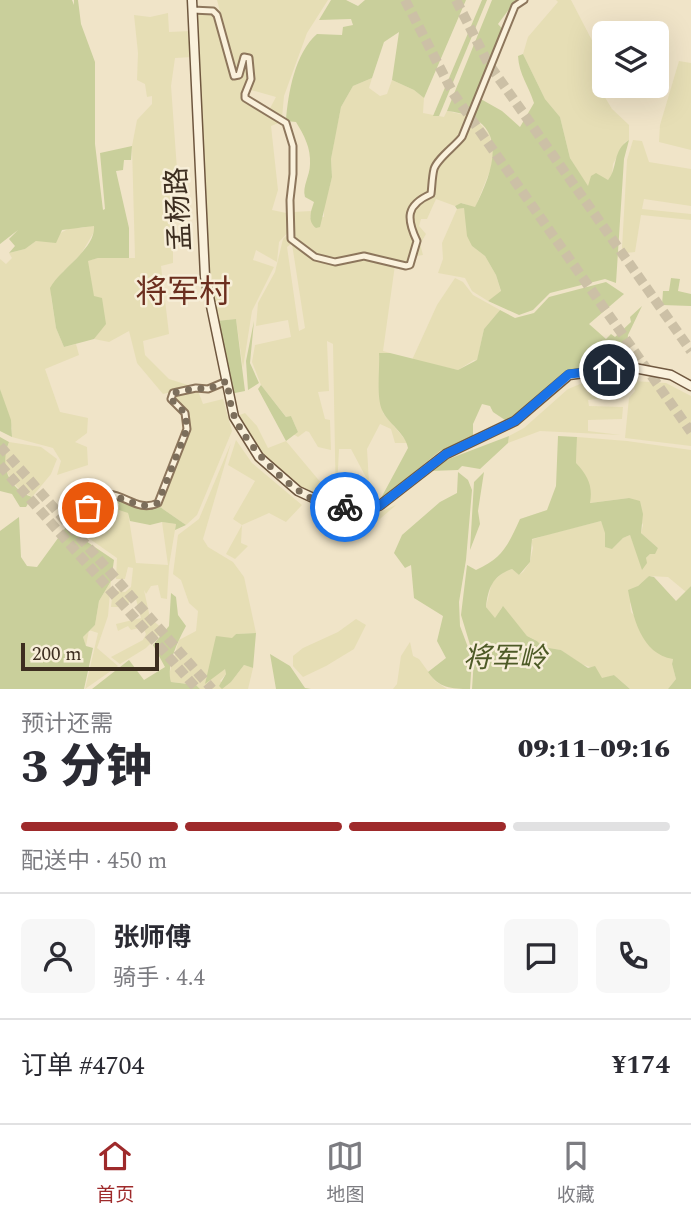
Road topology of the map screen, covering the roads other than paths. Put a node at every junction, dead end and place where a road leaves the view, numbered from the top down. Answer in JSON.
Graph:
{"nodes":[{"id":1,"x":192,"y":0,"type":"edge"},
{"id":2,"x":524,"y":0,"type":"edge"},
{"id":3,"x":192,"y":10,"type":"junction"},
{"id":4,"x":227,"y":381,"type":"junction"},
{"id":5,"x":691,"y":386,"type":"edge"},
{"id":6,"x":66,"y":521,"type":"dead end"}],
"edges":[{"from":1,"to":3,"type":"main road","name":"孟杨路"},
{"from":2,"to":3,"type":"street"},
{"from":3,"to":4,"type":"main road","name":"孟杨路"},
{"from":4,"to":5,"type":"main road","name":"孟杨路"},
{"from":4,"to":6,"type":"street"}]}
